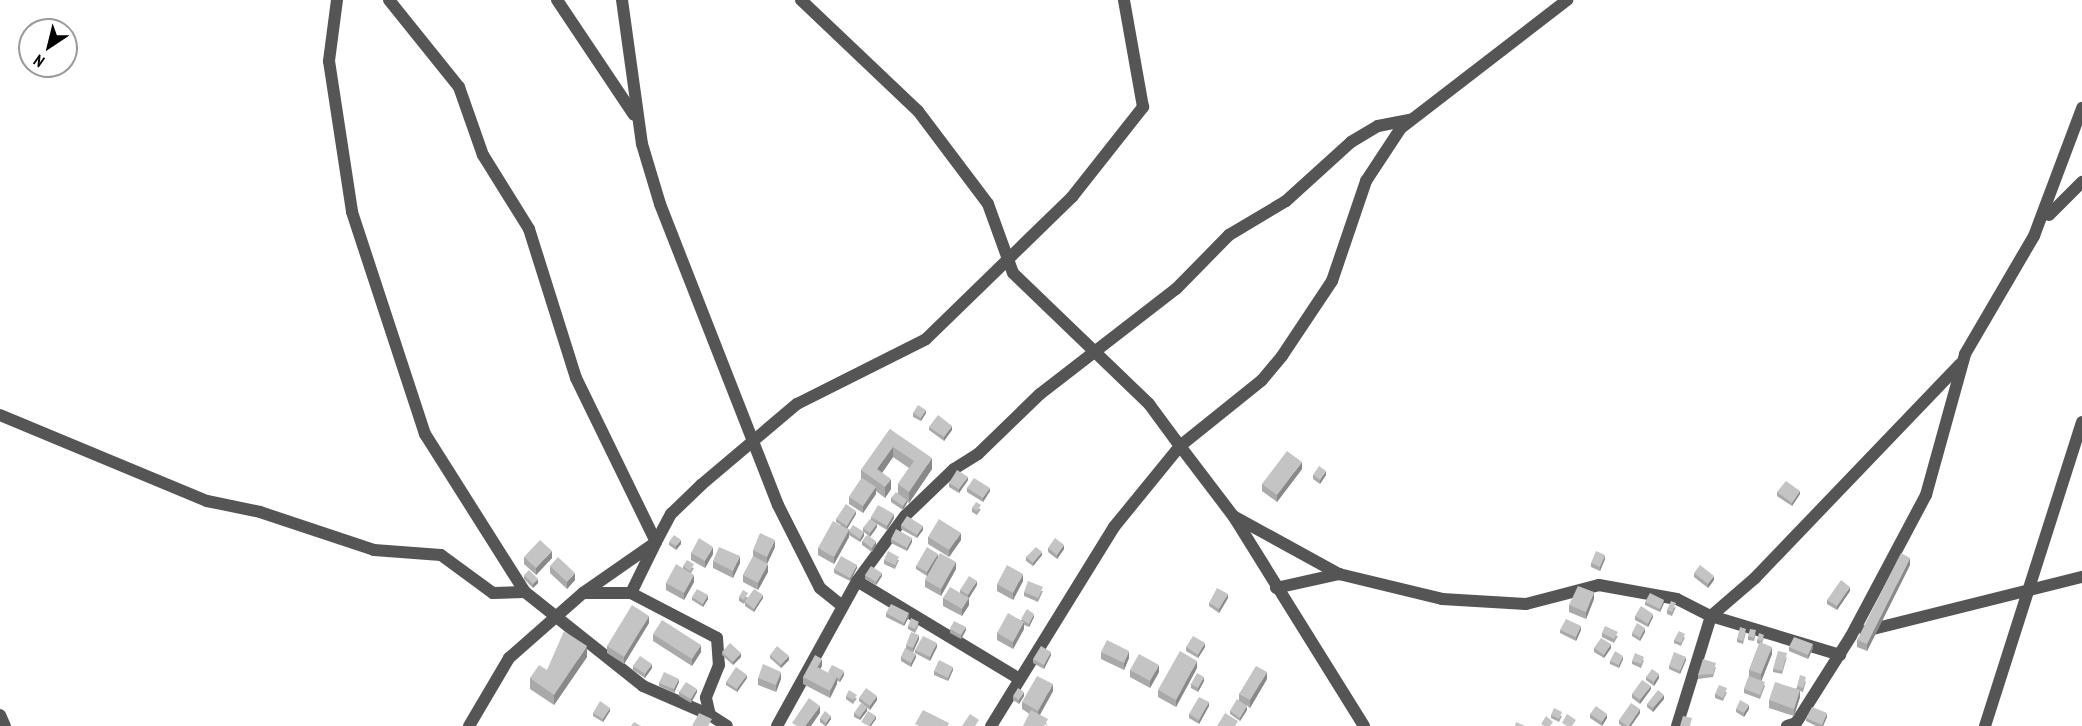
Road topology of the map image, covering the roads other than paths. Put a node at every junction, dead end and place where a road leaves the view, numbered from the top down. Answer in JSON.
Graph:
{"nodes":[{"id":1,"x":337,"y":0,"type":"edge"},
{"id":2,"x":389,"y":0,"type":"edge"},
{"id":3,"x":557,"y":0,"type":"edge"},
{"id":4,"x":622,"y":0,"type":"edge"},
{"id":5,"x":801,"y":0,"type":"edge"},
{"id":6,"x":1124,"y":0,"type":"edge"},
{"id":7,"x":1568,"y":0,"type":"edge"},
{"id":8,"x":2082,"y":108,"type":"edge"},
{"id":9,"x":1411,"y":120,"type":"junction"},
{"id":10,"x":638,"y":121,"type":"junction"},
{"id":11,"x":2082,"y":182,"type":"edge"},
{"id":12,"x":2034,"y":236,"type":"junction"},
{"id":13,"x":1005,"y":258,"type":"junction"},
{"id":14,"x":1094,"y":354,"type":"junction"},
{"id":15,"x":1962,"y":363,"type":"junction"},
{"id":16,"x":0,"y":415,"type":"edge"},
{"id":17,"x":2082,"y":422,"type":"edge"},
{"id":18,"x":750,"y":443,"type":"junction"},
{"id":19,"x":1180,"y":446,"type":"junction"},
{"id":20,"x":1234,"y":517,"type":"junction"},
{"id":21,"x":656,"y":542,"type":"junction"},
{"id":22,"x":1339,"y":574,"type":"junction"},
{"id":23,"x":2082,"y":577,"type":"edge"},
{"id":24,"x":857,"y":581,"type":"junction"},
{"id":25,"x":1276,"y":588,"type":"junction"},
{"id":26,"x":2030,"y":590,"type":"junction"},
{"id":27,"x":525,"y":592,"type":"junction"},
{"id":28,"x":584,"y":593,"type":"junction"},
{"id":29,"x":631,"y":594,"type":"junction"},
{"id":30,"x":842,"y":606,"type":"junction"},
{"id":31,"x":1711,"y":615,"type":"junction"},
{"id":32,"x":552,"y":619,"type":"junction"},
{"id":33,"x":1851,"y":636,"type":"junction"},
{"id":34,"x":1839,"y":655,"type":"junction"},
{"id":35,"x":1018,"y":678,"type":"junction"},
{"id":36,"x":0,"y":715,"type":"edge"},
{"id":37,"x":710,"y":715,"type":"junction"},
{"id":38,"x":5,"y":726,"type":"edge"},
{"id":39,"x":469,"y":726,"type":"edge"},
{"id":40,"x":727,"y":726,"type":"edge"},
{"id":41,"x":777,"y":726,"type":"edge"},
{"id":42,"x":991,"y":726,"type":"edge"},
{"id":43,"x":1364,"y":726,"type":"edge"},
{"id":44,"x":1677,"y":726,"type":"edge"},
{"id":45,"x":1787,"y":726,"type":"edge"},
{"id":46,"x":1985,"y":726,"type":"edge"}],
"edges":[{"from":1,"to":27,"type":"street"},
{"from":2,"to":21,"type":"street"},
{"from":3,"to":10,"type":"street"},
{"from":4,"to":10,"type":"street"},
{"from":5,"to":13,"type":"street"},
{"from":6,"to":13,"type":"street"},
{"from":7,"to":9,"type":"street"},
{"from":8,"to":12,"type":"street"},
{"from":9,"to":14,"type":"street"},
{"from":9,"to":19,"type":"street"},
{"from":10,"to":18,"type":"street"},
{"from":11,"to":12,"type":"street"},
{"from":12,"to":15,"type":"street"},
{"from":13,"to":14,"type":"street"},
{"from":13,"to":18,"type":"street"},
{"from":14,"to":19,"type":"street"},
{"from":14,"to":24,"type":"street"},
{"from":15,"to":31,"type":"street"},
{"from":15,"to":33,"type":"street"},
{"from":16,"to":27,"type":"street"},
{"from":17,"to":26,"type":"street"},
{"from":18,"to":21,"type":"street"},
{"from":18,"to":30,"type":"street"},
{"from":19,"to":20,"type":"street"},
{"from":19,"to":35,"type":"street"},
{"from":20,"to":22,"type":"street"},
{"from":20,"to":25,"type":"street"},
{"from":21,"to":28,"type":"street"},
{"from":21,"to":29,"type":"street"},
{"from":22,"to":25,"type":"street"},
{"from":22,"to":31,"type":"street"},
{"from":23,"to":26,"type":"street"},
{"from":24,"to":30,"type":"street"},
{"from":24,"to":35,"type":"street"},
{"from":25,"to":43,"type":"street"},
{"from":26,"to":33,"type":"street"},
{"from":26,"to":46,"type":"street"},
{"from":27,"to":32,"type":"street"},
{"from":28,"to":29,"type":"street"},
{"from":28,"to":32,"type":"street"},
{"from":29,"to":37,"type":"street"},
{"from":30,"to":41,"type":"street"},
{"from":31,"to":34,"type":"street"},
{"from":31,"to":44,"type":"street"},
{"from":32,"to":37,"type":"street"},
{"from":32,"to":39,"type":"street"},
{"from":33,"to":34,"type":"street"},
{"from":34,"to":45,"type":"street"},
{"from":35,"to":42,"type":"street"},
{"from":36,"to":38,"type":"street"},
{"from":37,"to":40,"type":"street"}]}
